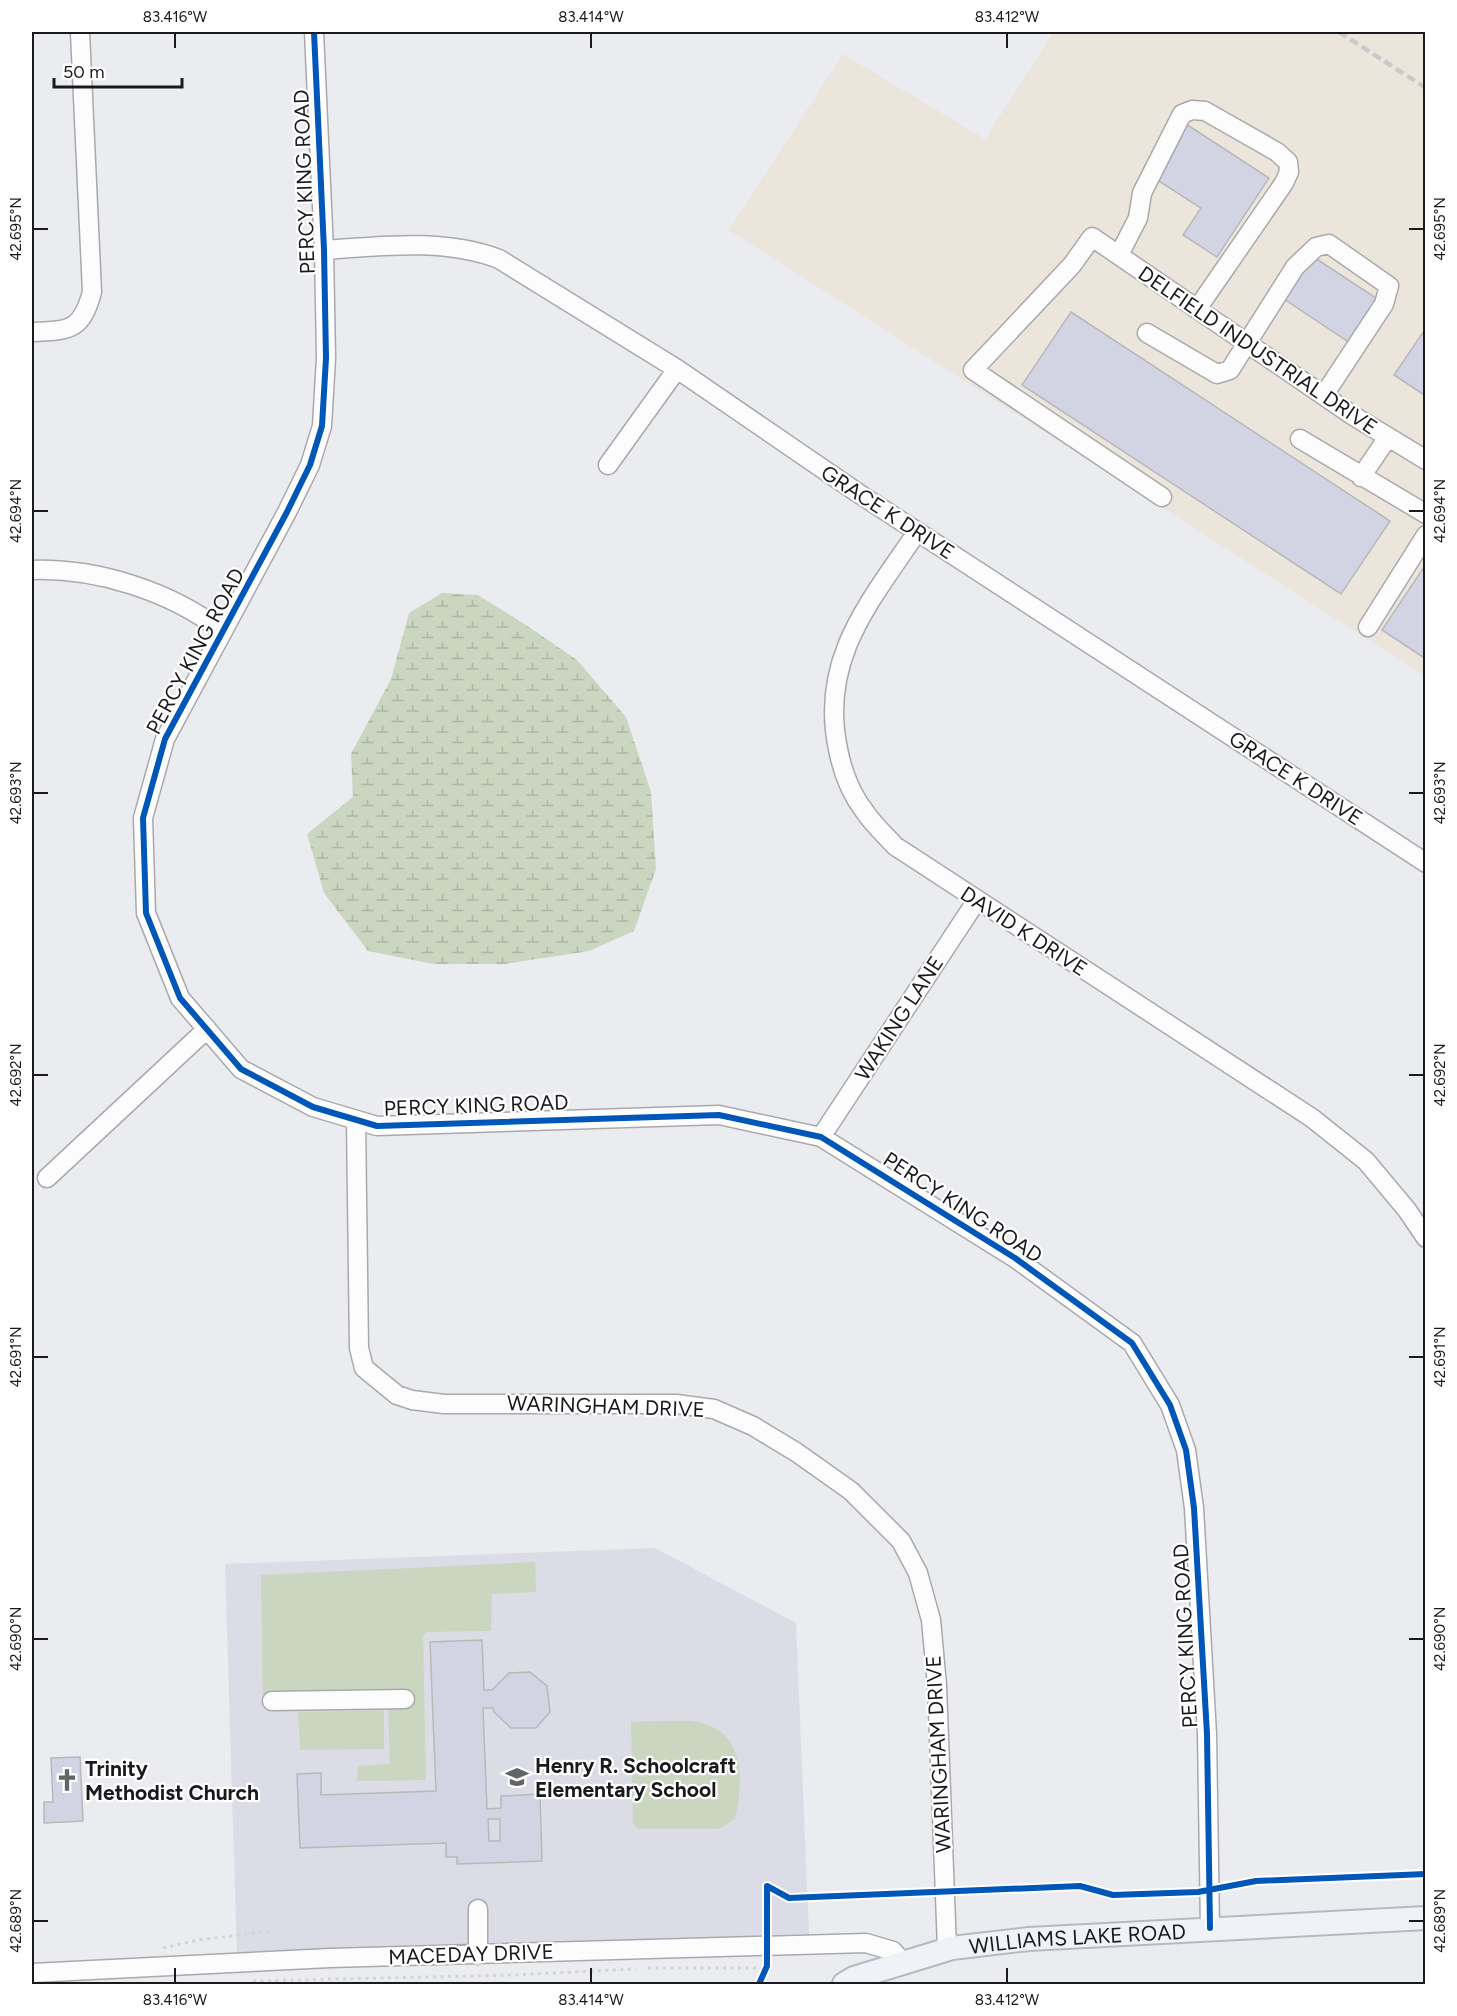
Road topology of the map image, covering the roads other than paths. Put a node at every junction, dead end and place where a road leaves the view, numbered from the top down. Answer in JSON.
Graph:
{"nodes":[{"id":1,"x":80,"y":32,"type":"edge"},
{"id":2,"x":315,"y":32,"type":"edge"},
{"id":3,"x":324,"y":250,"type":"junction"},
{"id":4,"x":1119,"y":255,"type":"junction"},
{"id":5,"x":1197,"y":309,"type":"junction"},
{"id":6,"x":32,"y":332,"type":"edge"},
{"id":7,"x":1147,"y":333,"type":"dead end"},
{"id":8,"x":1248,"y":344,"type":"junction"},
{"id":9,"x":677,"y":369,"type":"junction"},
{"id":10,"x":1324,"y":396,"type":"junction"},
{"id":11,"x":1388,"y":437,"type":"junction"},
{"id":12,"x":1300,"y":440,"type":"dead end"},
{"id":13,"x":1425,"y":460,"type":"edge"},
{"id":14,"x":608,"y":465,"type":"dead end"},
{"id":15,"x":1361,"y":477,"type":"junction"},
{"id":16,"x":1162,"y":497,"type":"dead end"},
{"id":17,"x":1425,"y":514,"type":"edge"},
{"id":18,"x":917,"y":532,"type":"junction"},
{"id":19,"x":1425,"y":535,"type":"edge"},
{"id":20,"x":32,"y":570,"type":"edge"},
{"id":21,"x":1368,"y":627,"type":"dead end"},
{"id":22,"x":222,"y":631,"type":"junction"},
{"id":23,"x":1425,"y":863,"type":"edge"},
{"id":24,"x":977,"y":900,"type":"junction"},
{"id":25,"x":207,"y":1029,"type":"junction"},
{"id":26,"x":356,"y":1120,"type":"junction"},
{"id":27,"x":821,"y":1137,"type":"junction"},
{"id":28,"x":47,"y":1178,"type":"dead end"},
{"id":29,"x":1425,"y":1238,"type":"edge"},
{"id":30,"x":405,"y":1699,"type":"dead end"},
{"id":31,"x":272,"y":1701,"type":"dead end"},
{"id":32,"x":478,"y":1909,"type":"dead end"},
{"id":33,"x":1425,"y":1918,"type":"edge"},
{"id":34,"x":1210,"y":1928,"type":"junction"},
{"id":35,"x":947,"y":1949,"type":"junction"},
{"id":36,"x":478,"y":1955,"type":"junction"},
{"id":37,"x":903,"y":1963,"type":"junction"},
{"id":38,"x":32,"y":1972,"type":"edge"},
{"id":39,"x":844,"y":1984,"type":"edge"}],
"edges":[{"from":1,"to":6,"type":"street"},
{"from":2,"to":3,"type":"street","name":"PERCY KING ROAD"},
{"from":3,"to":9,"type":"street","name":"GRACE K DRIVE"},
{"from":3,"to":22,"type":"street","name":"PERCY KING ROAD"},
{"from":4,"to":5,"type":"street","name":"DELFIELD INDUSTRIAL DRIVE"},
{"from":4,"to":5,"type":"street"},
{"from":4,"to":16,"type":"street","name":"DELFIELD INDUSTRIAL DRIVE"},
{"from":5,"to":8,"type":"street","name":"DELFIELD INDUSTRIAL DRIVE"},
{"from":7,"to":8,"type":"street"},
{"from":8,"to":10,"type":"street","name":"DELFIELD INDUSTRIAL DRIVE"},
{"from":8,"to":10,"type":"street"},
{"from":9,"to":14,"type":"street"},
{"from":9,"to":18,"type":"street","name":"GRACE K DRIVE"},
{"from":10,"to":11,"type":"street","name":"DELFIELD INDUSTRIAL DRIVE"},
{"from":11,"to":13,"type":"street","name":"DELFIELD INDUSTRIAL DRIVE"},
{"from":11,"to":15,"type":"street"},
{"from":12,"to":15,"type":"street"},
{"from":15,"to":17,"type":"street"},
{"from":18,"to":23,"type":"street","name":"GRACE K DRIVE"},
{"from":18,"to":24,"type":"street","name":"DAVID K DRIVE"},
{"from":19,"to":21,"type":"street"},
{"from":20,"to":22,"type":"street"},
{"from":22,"to":25,"type":"street","name":"PERCY KING ROAD"},
{"from":24,"to":27,"type":"street","name":"WAKING LANE"},
{"from":24,"to":29,"type":"street","name":"DAVID K DRIVE"},
{"from":25,"to":26,"type":"street","name":"PERCY KING ROAD"},
{"from":25,"to":28,"type":"street"},
{"from":26,"to":27,"type":"street","name":"PERCY KING ROAD"},
{"from":26,"to":35,"type":"street","name":"WARINGHAM DRIVE"},
{"from":27,"to":34,"type":"street","name":"PERCY KING ROAD"},
{"from":30,"to":31,"type":"street"},
{"from":32,"to":36,"type":"street"},
{"from":33,"to":34,"type":"main road","name":"WILLIAMS LAKE ROAD"},
{"from":34,"to":35,"type":"main road","name":"WILLIAMS LAKE ROAD"},
{"from":35,"to":37,"type":"main road","name":"WILLIAMS LAKE ROAD"},
{"from":36,"to":37,"type":"street","name":"MACEDAY DRIVE"},
{"from":36,"to":38,"type":"street","name":"MACEDAY DRIVE"},
{"from":37,"to":39,"type":"main road","name":"WILLIAMS LAKE ROAD"}]}
